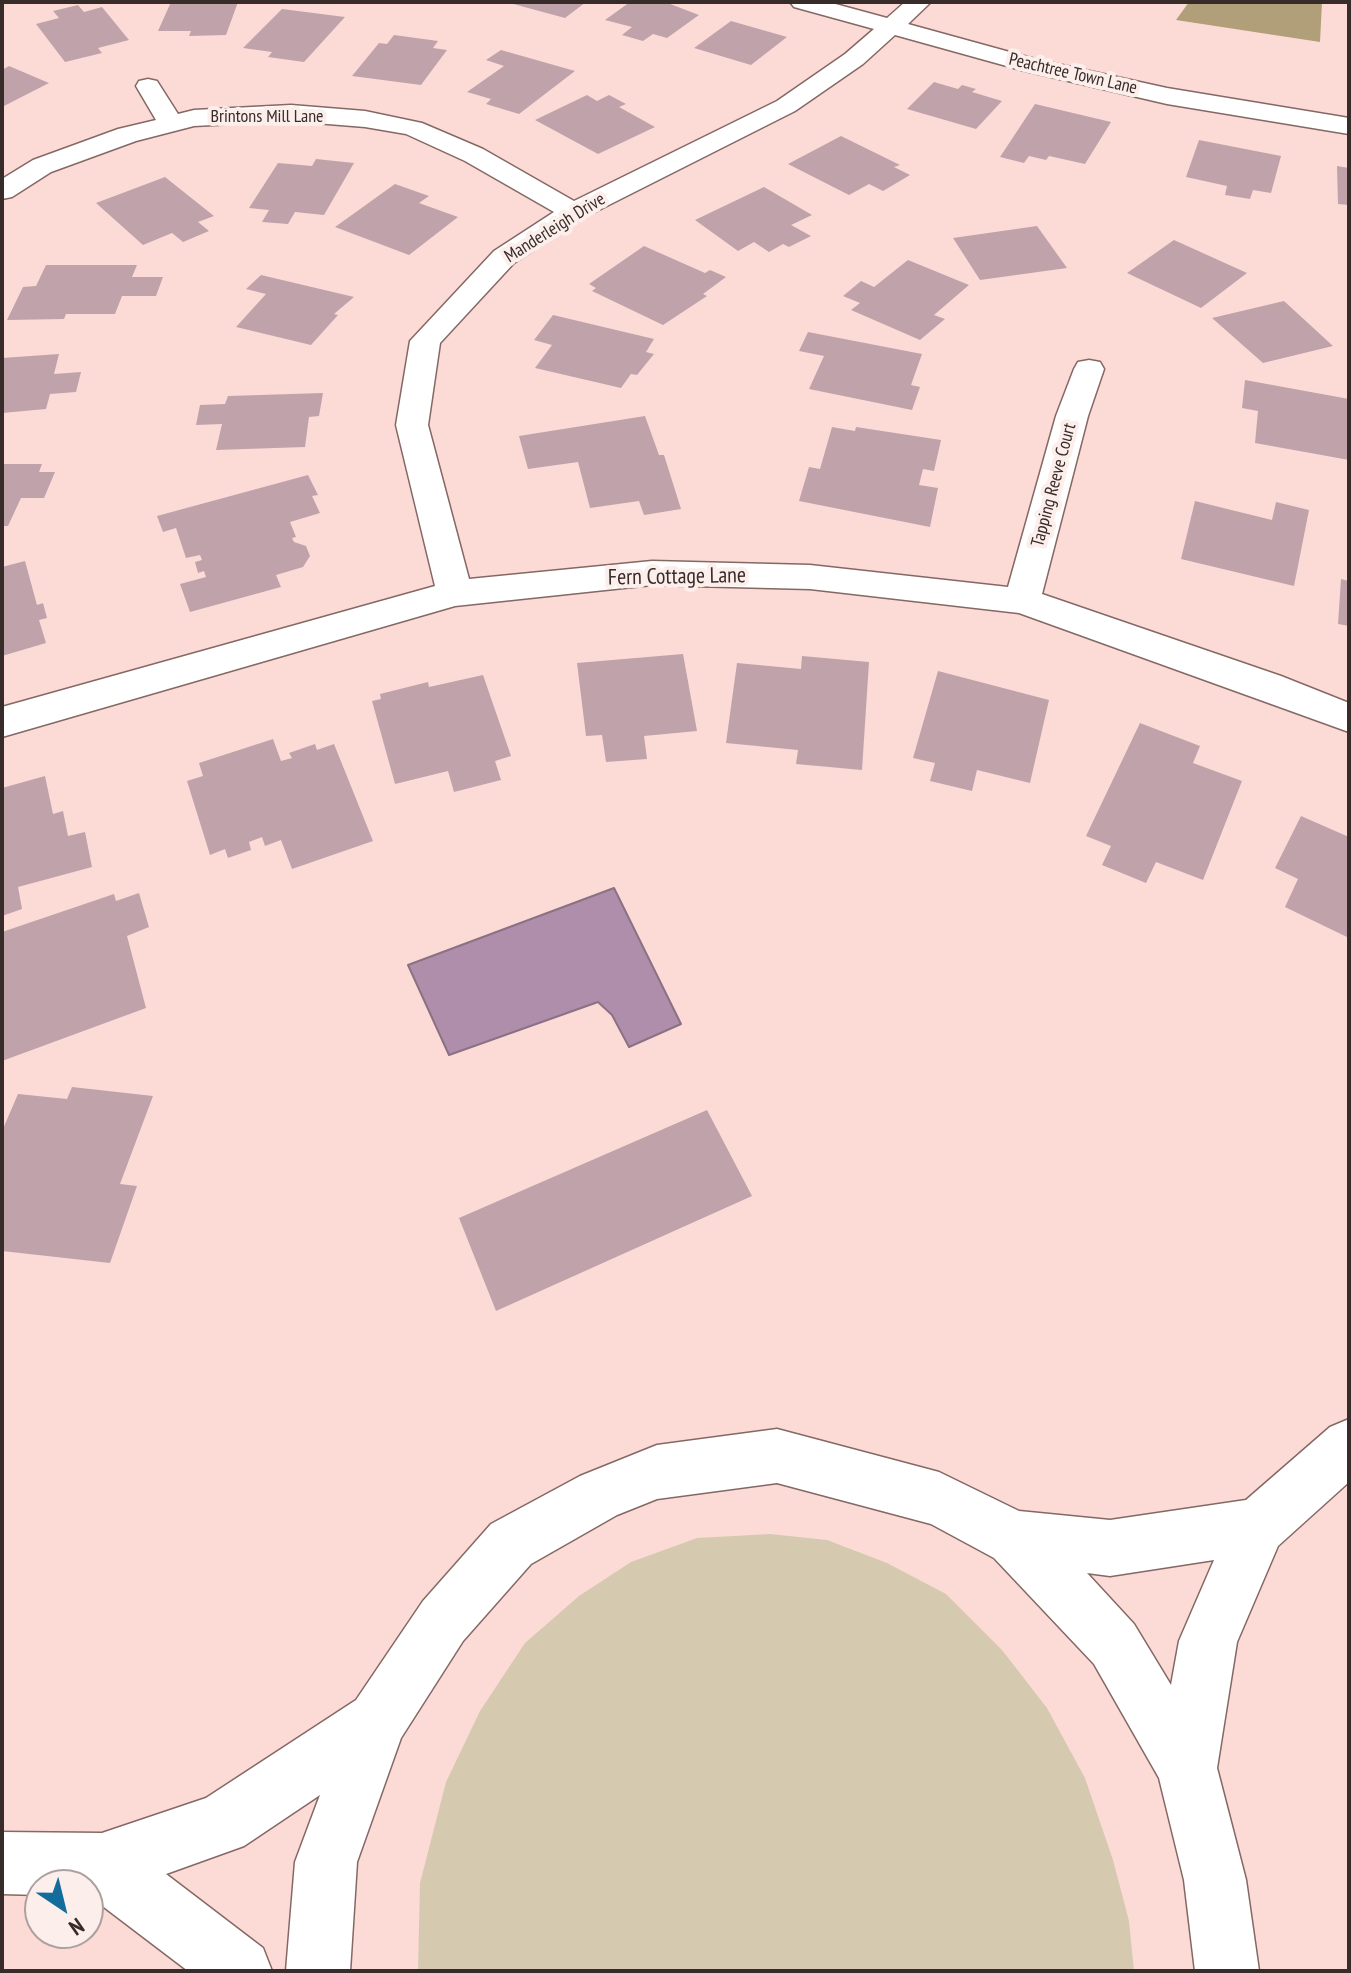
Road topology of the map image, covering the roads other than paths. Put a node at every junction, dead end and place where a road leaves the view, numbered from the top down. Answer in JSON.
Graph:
{"nodes":[{"id":1,"x":802,"y":2,"type":"edge"},
{"id":2,"x":919,"y":2,"type":"edge"},
{"id":3,"x":893,"y":26,"type":"junction"},
{"id":4,"x":148,"y":86,"type":"dead end"},
{"id":5,"x":171,"y":124,"type":"junction"},
{"id":6,"x":1349,"y":126,"type":"edge"},
{"id":7,"x":2,"y":191,"type":"edge"},
{"id":8,"x":573,"y":212,"type":"junction"},
{"id":9,"x":1089,"y":369,"type":"dead end"},
{"id":10,"x":455,"y":593,"type":"junction"},
{"id":11,"x":1022,"y":601,"type":"junction"},
{"id":12,"x":1349,"y":718,"type":"edge"},
{"id":13,"x":2,"y":722,"type":"edge"},
{"id":14,"x":1349,"y":1446,"type":"edge"},
{"id":15,"x":1258,"y":1526,"type":"junction"},
{"id":16,"x":1014,"y":1538,"type":"junction"},
{"id":17,"x":377,"y":1721,"type":"junction"},
{"id":18,"x":1187,"y":1768,"type":"junction"},
{"id":19,"x":2,"y":1863,"type":"edge"},
{"id":20,"x":102,"y":1864,"type":"junction"},
{"id":21,"x":240,"y":1971,"type":"edge"},
{"id":22,"x":318,"y":1971,"type":"edge"},
{"id":23,"x":1227,"y":1971,"type":"edge"}],
"edges":[{"from":1,"to":3,"type":"street","name":"Peachtree Town Lane"},
{"from":2,"to":3,"type":"street","name":"Manderleigh Drive"},
{"from":3,"to":6,"type":"street","name":"Peachtree Town Lane"},
{"from":3,"to":8,"type":"street","name":"Manderleigh Drive"},
{"from":4,"to":5,"type":"street"},
{"from":5,"to":7,"type":"street","name":"Brintons Mill Lane"},
{"from":5,"to":8,"type":"street","name":"Brintons Mill Lane"},
{"from":8,"to":10,"type":"street","name":"Manderleigh Drive"},
{"from":9,"to":11,"type":"street","name":"Tapping Reeve Court"},
{"from":10,"to":11,"type":"street","name":"Fern Cottage Lane"},
{"from":10,"to":13,"type":"street","name":"Fern Cottage Lane"},
{"from":11,"to":12,"type":"street","name":"Fern Cottage Lane"},
{"from":14,"to":15,"type":"street"},
{"from":15,"to":16,"type":"street"},
{"from":15,"to":18,"type":"street"},
{"from":16,"to":17,"type":"street"},
{"from":16,"to":18,"type":"street"},
{"from":17,"to":20,"type":"street"},
{"from":17,"to":22,"type":"street"},
{"from":18,"to":23,"type":"street"},
{"from":19,"to":20,"type":"street"},
{"from":20,"to":21,"type":"street"}]}
